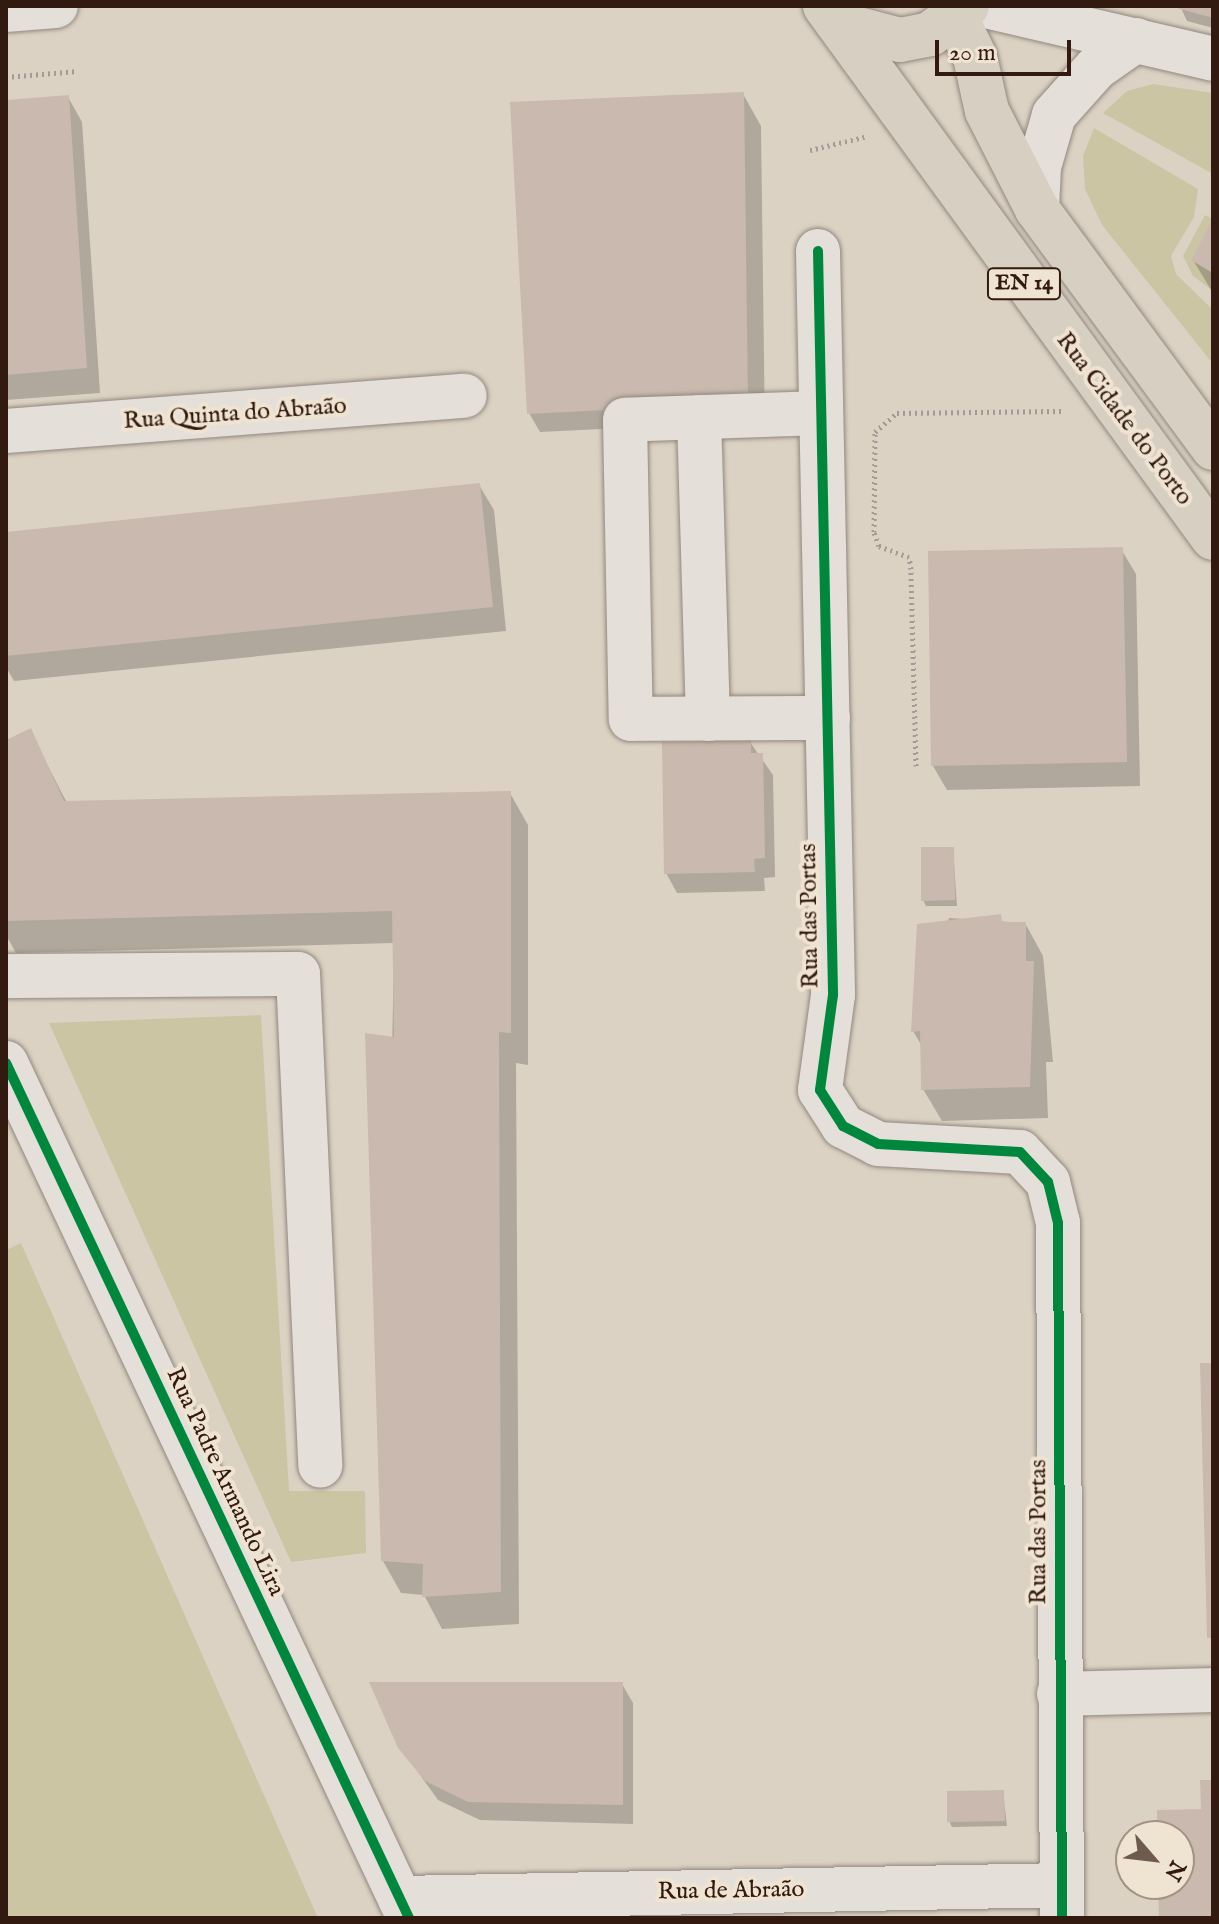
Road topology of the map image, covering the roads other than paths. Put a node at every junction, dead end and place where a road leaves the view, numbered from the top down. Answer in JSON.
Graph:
{"nodes":[{"id":1,"x":56,"y":6,"type":"edge"},
{"id":2,"x":1099,"y":6,"type":"edge"},
{"id":3,"x":6,"y":10,"type":"edge"},
{"id":4,"x":970,"y":10,"type":"edge"},
{"id":5,"x":834,"y":15,"type":"edge"},
{"id":6,"x":1136,"y":40,"type":"junction"},
{"id":7,"x":1213,"y":59,"type":"edge"},
{"id":8,"x":1037,"y":209,"type":"junction"},
{"id":9,"x":818,"y":251,"type":"dead end"},
{"id":10,"x":465,"y":396,"type":"dead end"},
{"id":11,"x":821,"y":413,"type":"junction"},
{"id":12,"x":699,"y":417,"type":"junction"},
{"id":13,"x":6,"y":431,"type":"edge"},
{"id":14,"x":1213,"y":448,"type":"edge"},
{"id":15,"x":1213,"y":538,"type":"edge"},
{"id":16,"x":828,"y":718,"type":"junction"},
{"id":17,"x":708,"y":719,"type":"junction"},
{"id":18,"x":6,"y":976,"type":"edge"},
{"id":19,"x":6,"y":1063,"type":"edge"},
{"id":20,"x":26,"y":1154,"type":"edge"},
{"id":21,"x":320,"y":1466,"type":"dead end"},
{"id":22,"x":1213,"y":1690,"type":"edge"},
{"id":23,"x":1059,"y":1694,"type":"junction"},
{"id":24,"x":1062,"y":1901,"type":"edge"},
{"id":25,"x":405,"y":1908,"type":"edge"}],
"edges":[{"from":1,"to":3,"type":"street"},
{"from":2,"to":6,"type":"street"},
{"from":4,"to":5,"type":"main road","name":"Rua Cidade do Porto"},
{"from":4,"to":6,"type":"street"},
{"from":4,"to":8,"type":"main road"},
{"from":5,"to":15,"type":"main road","name":"Rua Cidade do Porto","number":"EN 14"},
{"from":6,"to":7,"type":"street"},
{"from":6,"to":8,"type":"street"},
{"from":8,"to":14,"type":"main road","number":"EN 14"},
{"from":9,"to":11,"type":"street","name":"Rua das Portas"},
{"from":10,"to":13,"type":"street","name":"Rua Quinta do Abraão"},
{"from":11,"to":12,"type":"street"},
{"from":11,"to":16,"type":"street","name":"Rua das Portas"},
{"from":12,"to":17,"type":"street"},
{"from":12,"to":17,"type":"street"},
{"from":16,"to":17,"type":"street"},
{"from":16,"to":23,"type":"street","name":"Rua das Portas"},
{"from":18,"to":21,"type":"street"},
{"from":19,"to":20,"type":"street","name":"Rua Padre Armando Lira"},
{"from":20,"to":25,"type":"street","name":"Rua Padre Armando Lira"},
{"from":22,"to":23,"type":"street"},
{"from":23,"to":24,"type":"street","name":"Rua das Portas"},
{"from":24,"to":25,"type":"street","name":"Rua de Abraão"}]}
